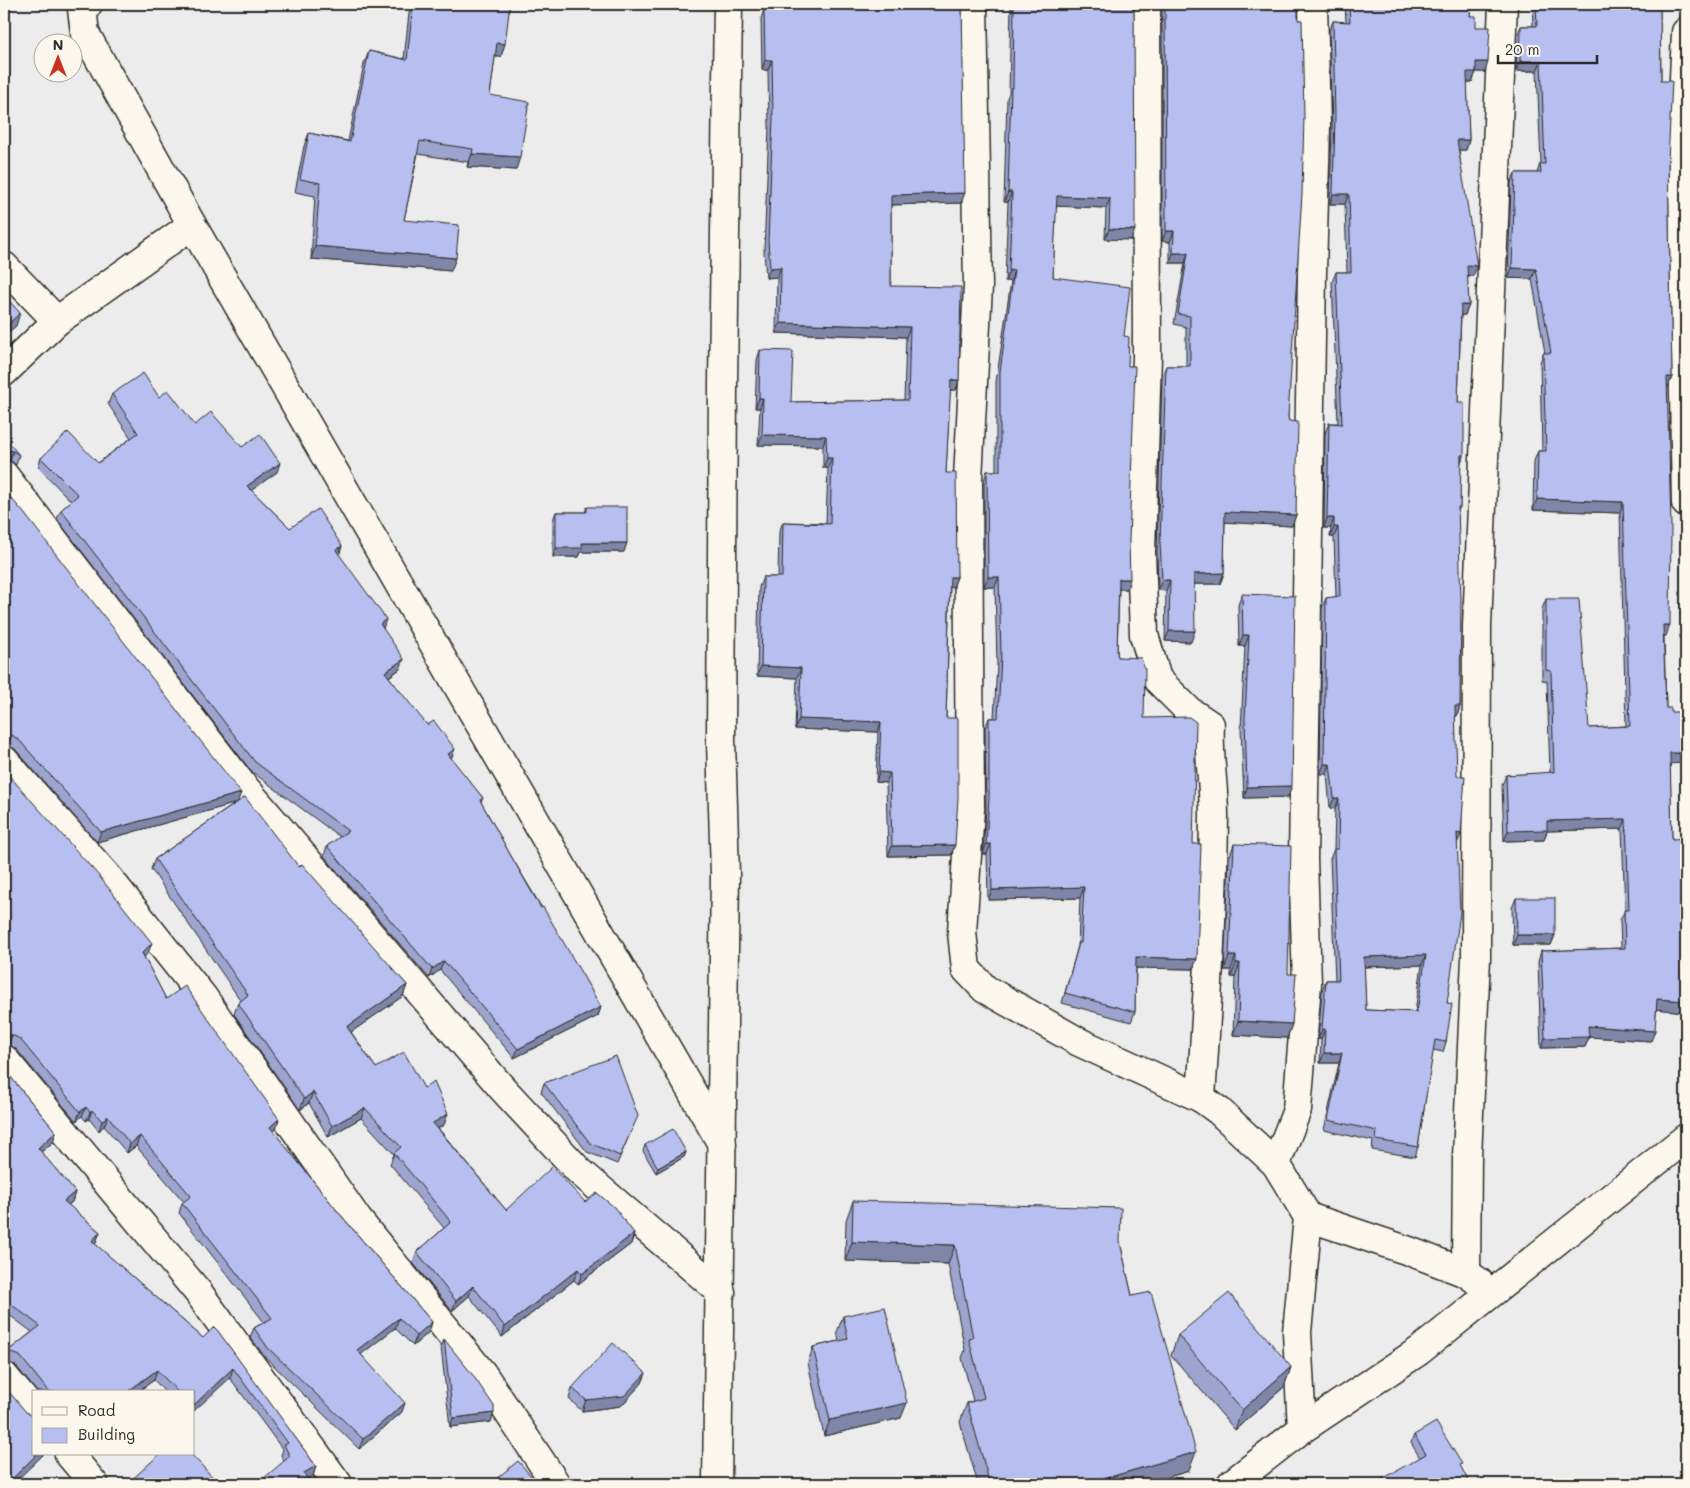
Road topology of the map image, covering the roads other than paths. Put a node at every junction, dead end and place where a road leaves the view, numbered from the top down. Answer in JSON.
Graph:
{"nodes":[{"id":1,"x":88,"y":4,"type":"edge"},
{"id":2,"x":728,"y":4,"type":"edge"},
{"id":3,"x":972,"y":4,"type":"edge"},
{"id":4,"x":1146,"y":4,"type":"edge"},
{"id":5,"x":1313,"y":4,"type":"edge"},
{"id":6,"x":1503,"y":4,"type":"edge"},
{"id":7,"x":1686,"y":32,"type":"edge"},
{"id":8,"x":192,"y":225,"type":"junction"},
{"id":9,"x":4,"y":266,"type":"edge"},
{"id":10,"x":57,"y":321,"type":"junction"},
{"id":11,"x":4,"y":372,"type":"edge"},
{"id":12,"x":4,"y":475,"type":"edge"},
{"id":13,"x":1686,"y":503,"type":"edge"},
{"id":14,"x":4,"y":760,"type":"edge"},
{"id":15,"x":4,"y":1059,"type":"edge"},
{"id":16,"x":1201,"y":1098,"type":"junction"},
{"id":17,"x":1686,"y":1138,"type":"edge"},
{"id":18,"x":722,"y":1146,"type":"junction"},
{"id":19,"x":1276,"y":1164,"type":"junction"},
{"id":20,"x":1308,"y":1217,"type":"junction"},
{"id":21,"x":1466,"y":1274,"type":"junction"},
{"id":22,"x":721,"y":1292,"type":"junction"},
{"id":23,"x":1494,"y":1293,"type":"junction"},
{"id":24,"x":4,"y":1376,"type":"edge"},
{"id":25,"x":32,"y":1410,"type":"edge"},
{"id":26,"x":1302,"y":1429,"type":"junction"},
{"id":27,"x":71,"y":1456,"type":"edge"},
{"id":28,"x":94,"y":1484,"type":"edge"},
{"id":29,"x":338,"y":1484,"type":"edge"},
{"id":30,"x":556,"y":1484,"type":"edge"},
{"id":31,"x":717,"y":1484,"type":"edge"},
{"id":32,"x":1231,"y":1484,"type":"edge"}],
"edges":[{"from":1,"to":8,"type":"street"},
{"from":2,"to":18,"type":"street"},
{"from":3,"to":16,"type":"street"},
{"from":4,"to":16,"type":"street"},
{"from":5,"to":19,"type":"street"},
{"from":6,"to":21,"type":"street"},
{"from":7,"to":13,"type":"street"},
{"from":8,"to":10,"type":"street"},
{"from":8,"to":18,"type":"street"},
{"from":9,"to":10,"type":"street"},
{"from":10,"to":11,"type":"street"},
{"from":12,"to":22,"type":"street"},
{"from":14,"to":30,"type":"street"},
{"from":15,"to":29,"type":"street"},
{"from":16,"to":19,"type":"street"},
{"from":17,"to":23,"type":"street"},
{"from":18,"to":22,"type":"street"},
{"from":19,"to":20,"type":"street"},
{"from":20,"to":21,"type":"street"},
{"from":20,"to":26,"type":"street"},
{"from":21,"to":23,"type":"street"},
{"from":22,"to":31,"type":"street"},
{"from":23,"to":26,"type":"street"},
{"from":24,"to":25,"type":"street"},
{"from":26,"to":32,"type":"street"},
{"from":27,"to":28,"type":"street"}]}
